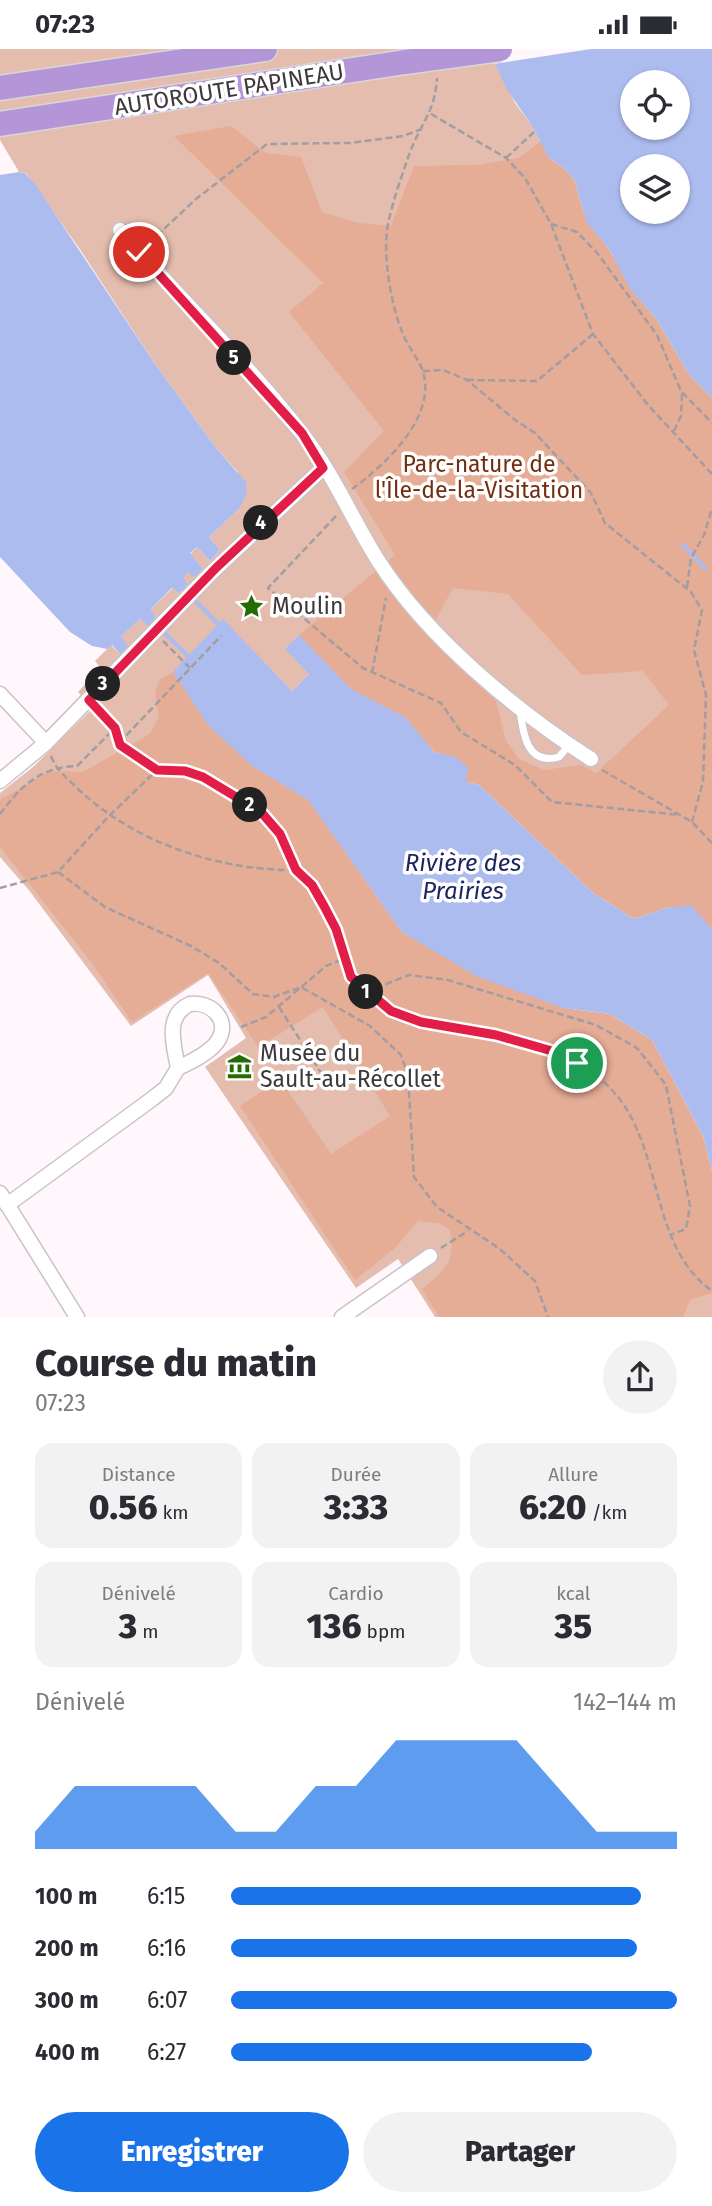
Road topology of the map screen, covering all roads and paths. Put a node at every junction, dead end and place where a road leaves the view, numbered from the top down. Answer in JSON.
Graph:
{"nodes":[{"id":1,"x":265,"y":49,"type":"edge"},
{"id":2,"x":500,"y":49,"type":"edge"},
{"id":3,"x":438,"y":72,"type":"dead end"},
{"id":4,"x":0,"y":88,"type":"edge"},
{"id":5,"x":431,"y":113,"type":"junction"},
{"id":6,"x":0,"y":124,"type":"edge"},
{"id":7,"x":425,"y":126,"type":"junction"},
{"id":8,"x":534,"y":132,"type":"dead end"},
{"id":9,"x":506,"y":158,"type":"junction"},
{"id":10,"x":551,"y":224,"type":"junction"},
{"id":11,"x":120,"y":230,"type":"dead end"},
{"id":12,"x":147,"y":246,"type":"dead end"},
{"id":13,"x":593,"y":334,"type":"junction"},
{"id":14,"x":423,"y":371,"type":"junction"},
{"id":15,"x":467,"y":380,"type":"junction"},
{"id":16,"x":681,"y":391,"type":"junction"},
{"id":17,"x":712,"y":423,"type":"edge"},
{"id":18,"x":673,"y":431,"type":"junction"},
{"id":19,"x":323,"y":468,"type":"junction"},
{"id":20,"x":712,"y":474,"type":"edge"},
{"id":21,"x":346,"y":497,"type":"junction"},
{"id":22,"x":712,"y":508,"type":"edge"},
{"id":23,"x":393,"y":582,"type":"junction"},
{"id":24,"x":687,"y":589,"type":"junction"},
{"id":25,"x":221,"y":636,"type":"dead end"},
{"id":26,"x":174,"y":652,"type":"dead end"},
{"id":27,"x":190,"y":668,"type":"junction"},
{"id":28,"x":372,"y":673,"type":"junction"},
{"id":29,"x":0,"y":694,"type":"edge"},
{"id":30,"x":89,"y":700,"type":"junction"},
{"id":31,"x":148,"y":705,"type":"dead end"},
{"id":32,"x":152,"y":709,"type":"junction"},
{"id":33,"x":520,"y":710,"type":"junction"},
{"id":34,"x":115,"y":728,"type":"junction"},
{"id":35,"x":46,"y":743,"type":"junction"},
{"id":36,"x":119,"y":743,"type":"junction"},
{"id":37,"x":569,"y":745,"type":"junction"},
{"id":38,"x":591,"y":759,"type":"joint"},
{"id":39,"x":55,"y":767,"type":"junction"},
{"id":40,"x":157,"y":770,"type":"junction"},
{"id":41,"x":0,"y":781,"type":"edge"},
{"id":42,"x":0,"y":814,"type":"edge"},
{"id":43,"x":680,"y":815,"type":"junction"},
{"id":44,"x":109,"y":816,"type":"junction"},
{"id":45,"x":692,"y":822,"type":"junction"},
{"id":46,"x":712,"y":843,"type":"edge"},
{"id":47,"x":296,"y":870,"type":"junction"},
{"id":48,"x":58,"y":872,"type":"junction"},
{"id":49,"x":0,"y":888,"type":"edge"},
{"id":50,"x":344,"y":959,"type":"junction"},
{"id":51,"x":301,"y":987,"type":"junction"},
{"id":52,"x":366,"y":992,"type":"junction"},
{"id":53,"x":279,"y":1007,"type":"junction"},
{"id":54,"x":241,"y":1027,"type":"dead end"},
{"id":55,"x":178,"y":1068,"type":"junction"},
{"id":56,"x":325,"y":1079,"type":"dead end"},
{"id":57,"x":4,"y":1199,"type":"edge"},
{"id":58,"x":469,"y":1230,"type":"junction"},
{"id":59,"x":670,"y":1235,"type":"junction"},
{"id":60,"x":430,"y":1255,"type":"joint"},
{"id":61,"x":712,"y":1291,"type":"edge"},
{"id":62,"x":77,"y":1317,"type":"edge"},
{"id":63,"x":341,"y":1317,"type":"edge"},
{"id":64,"x":548,"y":1317,"type":"edge"}],
"edges":[{"from":1,"to":4,"type":"highway","name":"AUTOROUTE PAPINEAU"},
{"from":2,"to":6,"type":"highway","name":"AUTOROUTE PAPINEAU","bridge":true},
{"from":3,"to":5,"type":"path"},
{"from":5,"to":7,"type":"path"},
{"from":5,"to":9,"type":"path"},
{"from":7,"to":12,"type":"path"},
{"from":7,"to":14,"type":"path"},
{"from":8,"to":9,"type":"path"},
{"from":9,"to":10,"type":"path"},
{"from":10,"to":13,"type":"path"},
{"from":10,"to":16,"type":"path"},
{"from":11,"to":19,"type":"street"},
{"from":13,"to":15,"type":"path"},
{"from":13,"to":18,"type":"path"},
{"from":14,"to":15,"type":"path"},
{"from":14,"to":21,"type":"path"},
{"from":15,"to":24,"type":"path"},
{"from":16,"to":17,"type":"path"},
{"from":16,"to":18,"type":"path"},
{"from":18,"to":20,"type":"path"},
{"from":19,"to":21,"type":"street"},
{"from":19,"to":30,"type":"street"},
{"from":21,"to":23,"type":"street"},
{"from":21,"to":28,"type":"path"},
{"from":22,"to":24,"type":"path"},
{"from":23,"to":28,"type":"path"},
{"from":23,"to":33,"type":"street"},
{"from":24,"to":45,"type":"path"},
{"from":25,"to":27,"type":"path"},
{"from":26,"to":27,"type":"path"},
{"from":27,"to":32,"type":"path"},
{"from":28,"to":43,"type":"path"},
{"from":29,"to":35,"type":"street"},
{"from":30,"to":34,"type":"path"},
{"from":30,"to":35,"type":"street"},
{"from":31,"to":32,"type":"path"},
{"from":32,"to":36,"type":"path"},
{"from":33,"to":37,"type":"street"},
{"from":33,"to":37,"type":"lane"},
{"from":34,"to":36,"type":"path"},
{"from":34,"to":39,"type":"path"},
{"from":35,"to":41,"type":"street"},
{"from":36,"to":40,"type":"path"},
{"from":37,"to":38,"type":"street"},
{"from":38,"to":43,"type":"path"},
{"from":39,"to":42,"type":"path"},
{"from":39,"to":44,"type":"path"},
{"from":40,"to":44,"type":"path"},
{"from":40,"to":47,"type":"path"},
{"from":43,"to":45,"type":"path"},
{"from":44,"to":47,"type":"path"},
{"from":44,"to":48,"type":"path"},
{"from":45,"to":46,"type":"path"},
{"from":47,"to":50,"type":"path"},
{"from":48,"to":49,"type":"path"},
{"from":48,"to":51,"type":"path"},
{"from":50,"to":51,"type":"path"},
{"from":50,"to":52,"type":"path"},
{"from":51,"to":53,"type":"path"},
{"from":51,"to":58,"type":"path"},
{"from":52,"to":59,"type":"path"},
{"from":52,"to":59,"type":"path"},
{"from":53,"to":54,"type":"path"},
{"from":53,"to":56,"type":"path"},
{"from":55,"to":55,"type":"street"},
{"from":55,"to":57,"type":"street"},
{"from":57,"to":62,"type":"street"},
{"from":58,"to":60,"type":"path"},
{"from":58,"to":64,"type":"path"},
{"from":59,"to":61,"type":"path"},
{"from":60,"to":63,"type":"street"}]}
